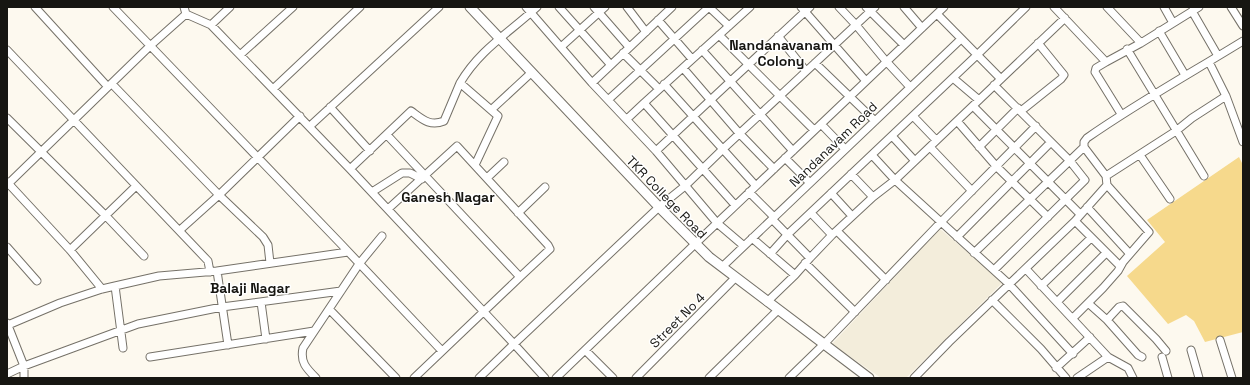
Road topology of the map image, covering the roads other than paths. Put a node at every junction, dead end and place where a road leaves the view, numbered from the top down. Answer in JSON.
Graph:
{"nodes":[{"id":1,"x":35,"y":7,"type":"edge"},
{"id":2,"x":113,"y":7,"type":"edge"},
{"id":3,"x":230,"y":7,"type":"edge"},
{"id":4,"x":293,"y":7,"type":"edge"},
{"id":5,"x":360,"y":7,"type":"edge"},
{"id":6,"x":439,"y":7,"type":"edge"},
{"id":7,"x":470,"y":7,"type":"edge"},
{"id":8,"x":537,"y":7,"type":"edge"},
{"id":9,"x":559,"y":7,"type":"edge"},
{"id":10,"x":605,"y":7,"type":"edge"},
{"id":11,"x":628,"y":7,"type":"edge"},
{"id":12,"x":709,"y":7,"type":"edge"},
{"id":13,"x":750,"y":7,"type":"edge"},
{"id":14,"x":839,"y":7,"type":"edge"},
{"id":15,"x":904,"y":7,"type":"edge"},
{"id":16,"x":944,"y":7,"type":"edge"},
{"id":17,"x":1026,"y":7,"type":"edge"},
{"id":18,"x":1054,"y":7,"type":"edge"},
{"id":19,"x":1107,"y":7,"type":"edge"},
{"id":20,"x":1164,"y":7,"type":"edge"},
{"id":21,"x":1231,"y":7,"type":"edge"},
{"id":22,"x":669,"y":8,"type":"edge"},
{"id":23,"x":805,"y":9,"type":"edge"},
{"id":24,"x":871,"y":9,"type":"edge"},
{"id":25,"x":1195,"y":9,"type":"edge"},
{"id":26,"x":185,"y":10,"type":"edge"},
{"id":27,"x":528,"y":10,"type":"edge"},
{"id":28,"x":597,"y":10,"type":"edge"},
{"id":29,"x":937,"y":14,"type":"junction"},
{"id":30,"x":1065,"y":18,"type":"junction"},
{"id":31,"x":658,"y":20,"type":"junction"},
{"id":32,"x":1173,"y":23,"type":"junction"},
{"id":33,"x":211,"y":25,"type":"junction"},
{"id":34,"x":856,"y":25,"type":"junction"},
{"id":35,"x":729,"y":26,"type":"junction"},
{"id":36,"x":1243,"y":26,"type":"edge"},
{"id":37,"x":922,"y":28,"type":"junction"},
{"id":38,"x":580,"y":30,"type":"junction"},
{"id":39,"x":1159,"y":31,"type":"junction"},
{"id":40,"x":646,"y":32,"type":"junction"},
{"id":41,"x":719,"y":35,"type":"junction"},
{"id":42,"x":778,"y":36,"type":"junction"},
{"id":43,"x":499,"y":38,"type":"junction"},
{"id":44,"x":674,"y":39,"type":"junction"},
{"id":45,"x":961,"y":39,"type":"junction"},
{"id":46,"x":1243,"y":41,"type":"edge"},
{"id":47,"x":1140,"y":42,"type":"junction"},
{"id":48,"x":1038,"y":43,"type":"junction"},
{"id":49,"x":835,"y":45,"type":"junction"},
{"id":50,"x":904,"y":45,"type":"junction"},
{"id":51,"x":150,"y":46,"type":"junction"},
{"id":52,"x":561,"y":47,"type":"junction"},
{"id":53,"x":629,"y":47,"type":"junction"},
{"id":54,"x":1127,"y":49,"type":"junction"},
{"id":55,"x":7,"y":50,"type":"edge"},
{"id":56,"x":702,"y":50,"type":"junction"},
{"id":57,"x":623,"y":53,"type":"junction"},
{"id":58,"x":977,"y":55,"type":"junction"},
{"id":59,"x":240,"y":56,"type":"junction"},
{"id":60,"x":1218,"y":56,"type":"junction"},
{"id":61,"x":692,"y":59,"type":"junction"},
{"id":62,"x":887,"y":62,"type":"junction"},
{"id":63,"x":1106,"y":62,"type":"junction"},
{"id":64,"x":1209,"y":62,"type":"junction"},
{"id":65,"x":815,"y":63,"type":"junction"},
{"id":66,"x":610,"y":64,"type":"junction"},
{"id":67,"x":748,"y":66,"type":"junction"},
{"id":68,"x":683,"y":68,"type":"junction"},
{"id":69,"x":641,"y":70,"type":"junction"},
{"id":70,"x":806,"y":72,"type":"junction"},
{"id":71,"x":532,"y":73,"type":"junction"},
{"id":72,"x":1185,"y":75,"type":"junction"},
{"id":73,"x":954,"y":78,"type":"junction"},
{"id":74,"x":1001,"y":79,"type":"junction"},
{"id":75,"x":866,"y":81,"type":"junction"},
{"id":76,"x":731,"y":82,"type":"junction"},
{"id":77,"x":460,"y":83,"type":"junction"},
{"id":78,"x":592,"y":83,"type":"junction"},
{"id":79,"x":110,"y":85,"type":"junction"},
{"id":80,"x":994,"y":85,"type":"junction"},
{"id":81,"x":662,"y":87,"type":"junction"},
{"id":82,"x":910,"y":87,"type":"junction"},
{"id":83,"x":273,"y":89,"type":"junction"},
{"id":84,"x":1154,"y":94,"type":"junction"},
{"id":85,"x":781,"y":96,"type":"junction"},
{"id":86,"x":1226,"y":96,"type":"junction"},
{"id":87,"x":850,"y":97,"type":"junction"},
{"id":88,"x":608,"y":100,"type":"junction"},
{"id":89,"x":979,"y":100,"type":"junction"},
{"id":90,"x":710,"y":101,"type":"junction"},
{"id":91,"x":644,"y":103,"type":"junction"},
{"id":92,"x":973,"y":106,"type":"junction"},
{"id":93,"x":330,"y":107,"type":"junction"},
{"id":94,"x":491,"y":110,"type":"junction"},
{"id":95,"x":1020,"y":110,"type":"junction"},
{"id":96,"x":760,"y":114,"type":"junction"},
{"id":97,"x":1121,"y":114,"type":"junction"},
{"id":98,"x":300,"y":116,"type":"junction"},
{"id":99,"x":914,"y":116,"type":"junction"},
{"id":100,"x":693,"y":117,"type":"junction"},
{"id":101,"x":7,"y":118,"type":"edge"},
{"id":102,"x":627,"y":119,"type":"junction"},
{"id":103,"x":73,"y":121,"type":"junction"},
{"id":104,"x":875,"y":121,"type":"junction"},
{"id":105,"x":957,"y":121,"type":"junction"},
{"id":106,"x":821,"y":124,"type":"junction"},
{"id":107,"x":310,"y":126,"type":"junction"},
{"id":108,"x":1036,"y":126,"type":"junction"},
{"id":109,"x":997,"y":129,"type":"junction"},
{"id":110,"x":814,"y":130,"type":"junction"},
{"id":111,"x":1176,"y":131,"type":"junction"},
{"id":112,"x":740,"y":133,"type":"junction"},
{"id":113,"x":387,"y":135,"type":"junction"},
{"id":114,"x":673,"y":135,"type":"junction"},
{"id":115,"x":892,"y":136,"type":"junction"},
{"id":116,"x":936,"y":140,"type":"junction"},
{"id":117,"x":1052,"y":142,"type":"junction"},
{"id":118,"x":1243,"y":142,"type":"edge"},
{"id":119,"x":930,"y":147,"type":"junction"},
{"id":120,"x":979,"y":147,"type":"junction"},
{"id":121,"x":1015,"y":147,"type":"junction"},
{"id":122,"x":1084,"y":147,"type":"junction"},
{"id":123,"x":723,"y":149,"type":"junction"},
{"id":124,"x":845,"y":149,"type":"junction"},
{"id":125,"x":656,"y":150,"type":"junction"},
{"id":126,"x":370,"y":151,"type":"junction"},
{"id":127,"x":793,"y":151,"type":"junction"},
{"id":128,"x":41,"y":152,"type":"junction"},
{"id":129,"x":872,"y":155,"type":"junction"},
{"id":130,"x":1140,"y":155,"type":"junction"},
{"id":131,"x":257,"y":157,"type":"junction"},
{"id":132,"x":785,"y":158,"type":"junction"},
{"id":133,"x":915,"y":161,"type":"junction"},
{"id":134,"x":1070,"y":161,"type":"junction"},
{"id":135,"x":504,"y":162,"type":"dead end"},
{"id":136,"x":1031,"y":164,"type":"junction"},
{"id":137,"x":475,"y":165,"type":"junction"},
{"id":138,"x":996,"y":166,"type":"junction"},
{"id":139,"x":704,"y":168,"type":"junction"},
{"id":140,"x":350,"y":169,"type":"junction"},
{"id":141,"x":774,"y":169,"type":"junction"},
{"id":142,"x":852,"y":174,"type":"junction"},
{"id":143,"x":1106,"y":176,"type":"junction"},
{"id":144,"x":1204,"y":176,"type":"dead end"},
{"id":145,"x":424,"y":178,"type":"junction"},
{"id":146,"x":487,"y":178,"type":"junction"},
{"id":147,"x":895,"y":180,"type":"junction"},
{"id":148,"x":1048,"y":182,"type":"junction"},
{"id":149,"x":8,"y":183,"type":"edge"},
{"id":150,"x":810,"y":183,"type":"junction"},
{"id":151,"x":1012,"y":183,"type":"junction"},
{"id":152,"x":1107,"y":185,"type":"junction"},
{"id":153,"x":136,"y":186,"type":"junction"},
{"id":154,"x":685,"y":186,"type":"junction"},
{"id":155,"x":756,"y":186,"type":"junction"},
{"id":156,"x":545,"y":187,"type":"dead end"},
{"id":157,"x":972,"y":191,"type":"junction"},
{"id":158,"x":372,"y":192,"type":"junction"},
{"id":159,"x":749,"y":192,"type":"junction"},
{"id":160,"x":831,"y":193,"type":"junction"},
{"id":161,"x":219,"y":195,"type":"junction"},
{"id":162,"x":873,"y":197,"type":"junction"},
{"id":163,"x":1170,"y":199,"type":"dead end"},
{"id":164,"x":1029,"y":200,"type":"junction"},
{"id":165,"x":1065,"y":200,"type":"junction"},
{"id":166,"x":735,"y":205,"type":"junction"},
{"id":167,"x":659,"y":207,"type":"junction"},
{"id":168,"x":1087,"y":207,"type":"junction"},
{"id":169,"x":388,"y":209,"type":"junction"},
{"id":170,"x":518,"y":212,"type":"junction"},
{"id":171,"x":811,"y":213,"type":"junction"},
{"id":172,"x":1080,"y":214,"type":"junction"},
{"id":173,"x":106,"y":216,"type":"junction"},
{"id":174,"x":852,"y":216,"type":"junction"},
{"id":175,"x":773,"y":218,"type":"junction"},
{"id":176,"x":1048,"y":218,"type":"junction"},
{"id":177,"x":1075,"y":221,"type":"junction"},
{"id":178,"x":941,"y":222,"type":"junction"},
{"id":179,"x":717,"y":223,"type":"junction"},
{"id":180,"x":180,"y":230,"type":"junction"},
{"id":181,"x":834,"y":233,"type":"junction"},
{"id":182,"x":787,"y":235,"type":"junction"},
{"id":183,"x":382,"y":236,"type":"dead end"},
{"id":184,"x":957,"y":237,"type":"junction"},
{"id":185,"x":752,"y":238,"type":"junction"},
{"id":186,"x":1091,"y":238,"type":"junction"},
{"id":187,"x":695,"y":244,"type":"junction"},
{"id":188,"x":744,"y":246,"type":"junction"},
{"id":189,"x":7,"y":247,"type":"edge"},
{"id":190,"x":70,"y":250,"type":"junction"},
{"id":191,"x":348,"y":252,"type":"junction"},
{"id":192,"x":974,"y":253,"type":"junction"},
{"id":193,"x":1106,"y":253,"type":"junction"},
{"id":194,"x":770,"y":254,"type":"junction"},
{"id":195,"x":1130,"y":254,"type":"junction"},
{"id":196,"x":144,"y":256,"type":"dead end"},
{"id":197,"x":808,"y":260,"type":"junction"},
{"id":198,"x":270,"y":263,"type":"junction"},
{"id":199,"x":359,"y":264,"type":"junction"},
{"id":200,"x":1120,"y":266,"type":"junction"},
{"id":201,"x":722,"y":267,"type":"junction"},
{"id":202,"x":1026,"y":269,"type":"junction"},
{"id":203,"x":994,"y":270,"type":"junction"},
{"id":204,"x":213,"y":271,"type":"junction"},
{"id":205,"x":795,"y":275,"type":"junction"},
{"id":206,"x":520,"y":278,"type":"junction"},
{"id":207,"x":735,"y":278,"type":"junction"},
{"id":208,"x":886,"y":280,"type":"junction"},
{"id":209,"x":37,"y":281,"type":"dead end"},
{"id":210,"x":1009,"y":284,"type":"junction"},
{"id":211,"x":115,"y":286,"type":"junction"},
{"id":212,"x":1041,"y":286,"type":"junction"},
{"id":213,"x":102,"y":289,"type":"junction"},
{"id":214,"x":341,"y":291,"type":"junction"},
{"id":215,"x":992,"y":300,"type":"junction"},
{"id":216,"x":261,"y":302,"type":"junction"},
{"id":217,"x":767,"y":302,"type":"junction"},
{"id":218,"x":1057,"y":302,"type":"junction"},
{"id":219,"x":1088,"y":303,"type":"junction"},
{"id":220,"x":222,"y":307,"type":"junction"},
{"id":221,"x":330,"y":308,"type":"junction"},
{"id":222,"x":778,"y":310,"type":"junction"},
{"id":223,"x":484,"y":312,"type":"junction"},
{"id":224,"x":855,"y":312,"type":"junction"},
{"id":225,"x":1073,"y":318,"type":"junction"},
{"id":226,"x":1107,"y":320,"type":"junction"},
{"id":227,"x":7,"y":324,"type":"edge"},
{"id":228,"x":121,"y":330,"type":"junction"},
{"id":229,"x":314,"y":331,"type":"junction"},
{"id":230,"x":1090,"y":337,"type":"junction"},
{"id":231,"x":266,"y":339,"type":"junction"},
{"id":232,"x":1220,"y":340,"type":"dead end"},
{"id":233,"x":514,"y":344,"type":"junction"},
{"id":234,"x":824,"y":344,"type":"junction"},
{"id":235,"x":228,"y":345,"type":"junction"},
{"id":236,"x":123,"y":348,"type":"dead end"},
{"id":237,"x":585,"y":350,"type":"junction"},
{"id":238,"x":1191,"y":350,"type":"dead end"},
{"id":239,"x":442,"y":351,"type":"junction"},
{"id":240,"x":1073,"y":354,"type":"junction"},
{"id":241,"x":150,"y":357,"type":"dead end"},
{"id":242,"x":1108,"y":357,"type":"junction"},
{"id":243,"x":1142,"y":357,"type":"dead end"},
{"id":244,"x":24,"y":366,"type":"junction"},
{"id":245,"x":1056,"y":368,"type":"junction"},
{"id":246,"x":7,"y":374,"type":"edge"},
{"id":247,"x":1082,"y":376,"type":"edge"},
{"id":248,"x":24,"y":378,"type":"edge"},
{"id":249,"x":316,"y":378,"type":"edge"},
{"id":250,"x":396,"y":378,"type":"edge"},
{"id":251,"x":414,"y":378,"type":"edge"},
{"id":252,"x":479,"y":378,"type":"edge"},
{"id":253,"x":545,"y":378,"type":"edge"},
{"id":254,"x":556,"y":378,"type":"edge"},
{"id":255,"x":613,"y":378,"type":"edge"},
{"id":256,"x":636,"y":378,"type":"edge"},
{"id":257,"x":709,"y":378,"type":"edge"},
{"id":258,"x":789,"y":378,"type":"edge"},
{"id":259,"x":868,"y":378,"type":"edge"},
{"id":260,"x":914,"y":378,"type":"edge"},
{"id":261,"x":1066,"y":378,"type":"edge"},
{"id":262,"x":1133,"y":378,"type":"edge"},
{"id":263,"x":1168,"y":378,"type":"edge"},
{"id":264,"x":1199,"y":378,"type":"edge"},
{"id":265,"x":1232,"y":378,"type":"edge"}],
"edges":[{"from":1,"to":79,"type":"street"},
{"from":2,"to":51,"type":"street"},
{"from":3,"to":33,"type":"street"},
{"from":4,"to":59,"type":"street"},
{"from":5,"to":83,"type":"street"},
{"from":6,"to":93,"type":"street"},
{"from":7,"to":43,"type":"street","name":"TKR College Road"},
{"from":8,"to":27,"type":"street"},
{"from":9,"to":38,"type":"street"},
{"from":10,"to":28,"type":"street"},
{"from":11,"to":40,"type":"street"},
{"from":12,"to":35,"type":"street"},
{"from":12,"to":44,"type":"street"},
{"from":13,"to":35,"type":"street"},
{"from":14,"to":34,"type":"street"},
{"from":15,"to":37,"type":"street"},
{"from":16,"to":29,"type":"street"},
{"from":17,"to":58,"type":"street"},
{"from":18,"to":30,"type":"street"},
{"from":19,"to":47,"type":"street"},
{"from":20,"to":32,"type":"street"},
{"from":21,"to":36,"type":"street"},
{"from":22,"to":31,"type":"street"},
{"from":23,"to":42,"type":"street"},
{"from":23,"to":49,"type":"street"},
{"from":24,"to":34,"type":"street"},
{"from":24,"to":50,"type":"street"},
{"from":25,"to":32,"type":"street"},
{"from":25,"to":60,"type":"street"},
{"from":26,"to":33,"type":"street"},
{"from":26,"to":51,"type":"street"},
{"from":27,"to":43,"type":"street"},
{"from":27,"to":52,"type":"street"},
{"from":28,"to":38,"type":"street"},
{"from":28,"to":53,"type":"street"},
{"from":29,"to":37,"type":"street"},
{"from":29,"to":45,"type":"street"},
{"from":30,"to":48,"type":"street"},
{"from":30,"to":63,"type":"street"},
{"from":31,"to":40,"type":"street"},
{"from":31,"to":44,"type":"street"},
{"from":32,"to":39,"type":"street"},
{"from":33,"to":59,"type":"street"},
{"from":34,"to":49,"type":"street"},
{"from":34,"to":62,"type":"street"},
{"from":35,"to":41,"type":"street"},
{"from":37,"to":50,"type":"street"},
{"from":38,"to":52,"type":"street"},
{"from":38,"to":66,"type":"street"},
{"from":39,"to":47,"type":"street"},
{"from":39,"to":72,"type":"street"},
{"from":40,"to":53,"type":"street"},
{"from":41,"to":56,"type":"street"},
{"from":41,"to":67,"type":"street"},
{"from":42,"to":67,"type":"street"},
{"from":42,"to":70,"type":"street"},
{"from":43,"to":71,"type":"street","name":"TKR College Road"},
{"from":43,"to":77,"type":"street"},
{"from":44,"to":61,"type":"street"},
{"from":44,"to":69,"type":"street"},
{"from":45,"to":58,"type":"street"},
{"from":45,"to":82,"type":"street","name":"Nandanavam Road"},
{"from":46,"to":60,"type":"street"},
{"from":47,"to":54,"type":"street"},
{"from":48,"to":74,"type":"street"},
{"from":48,"to":95,"type":"street"},
{"from":49,"to":65,"type":"street"},
{"from":49,"to":75,"type":"street"},
{"from":50,"to":62,"type":"street"},
{"from":51,"to":79,"type":"street"},
{"from":51,"to":131,"type":"street"},
{"from":52,"to":78,"type":"street"},
{"from":53,"to":57,"type":"street"},
{"from":54,"to":63,"type":"street"},
{"from":54,"to":84,"type":"street"},
{"from":55,"to":103,"type":"street"},
{"from":56,"to":61,"type":"street"},
{"from":56,"to":76,"type":"street"},
{"from":57,"to":66,"type":"street"},
{"from":57,"to":69,"type":"street"},
{"from":58,"to":73,"type":"street"},
{"from":58,"to":74,"type":"street"},
{"from":59,"to":83,"type":"street"},
{"from":60,"to":64,"type":"street"},
{"from":61,"to":68,"type":"street"},
{"from":62,"to":75,"type":"street"},
{"from":62,"to":82,"type":"street"},
{"from":63,"to":97,"type":"street"},
{"from":64,"to":72,"type":"street"},
{"from":64,"to":86,"type":"street"},
{"from":65,"to":70,"type":"street"},
{"from":65,"to":87,"type":"street"},
{"from":66,"to":78,"type":"street"},
{"from":67,"to":76,"type":"street"},
{"from":67,"to":85,"type":"street"},
{"from":68,"to":81,"type":"street"},
{"from":68,"to":90,"type":"street"},
{"from":69,"to":81,"type":"street"},
{"from":69,"to":88,"type":"street"},
{"from":70,"to":85,"type":"street"},
{"from":71,"to":94,"type":"street"},
{"from":71,"to":167,"type":"street","name":"TKR College Road"},
{"from":72,"to":84,"type":"street"},
{"from":73,"to":89,"type":"street"},
{"from":73,"to":99,"type":"street"},
{"from":74,"to":80,"type":"street"},
{"from":75,"to":87,"type":"street"},
{"from":76,"to":90,"type":"street"},
{"from":76,"to":96,"type":"street"},
{"from":77,"to":94,"type":"street"},
{"from":77,"to":113,"type":"street"},
{"from":78,"to":88,"type":"street"},
{"from":79,"to":103,"type":"street"},
{"from":79,"to":161,"type":"street"},
{"from":80,"to":89,"type":"street"},
{"from":80,"to":95,"type":"street"},
{"from":81,"to":91,"type":"street"},
{"from":81,"to":100,"type":"street"},
{"from":82,"to":104,"type":"street","name":"Nandanavam Road"},
{"from":83,"to":98,"type":"street"},
{"from":84,"to":97,"type":"street"},
{"from":84,"to":111,"type":"street"},
{"from":85,"to":96,"type":"street"},
{"from":85,"to":110,"type":"street"},
{"from":86,"to":111,"type":"street"},
{"from":86,"to":118,"type":"street"},
{"from":87,"to":104,"type":"street"},
{"from":87,"to":106,"type":"street"},
{"from":88,"to":102,"type":"street"},
{"from":89,"to":92,"type":"street"},
{"from":90,"to":100,"type":"street"},
{"from":90,"to":112,"type":"street"},
{"from":91,"to":102,"type":"street"},
{"from":91,"to":114,"type":"street"},
{"from":92,"to":105,"type":"street"},
{"from":92,"to":109,"type":"street"},
{"from":93,"to":107,"type":"street"},
{"from":93,"to":126,"type":"street"},
{"from":94,"to":137,"type":"street"},
{"from":95,"to":108,"type":"street"},
{"from":95,"to":109,"type":"street"},
{"from":96,"to":112,"type":"street"},
{"from":96,"to":127,"type":"street"},
{"from":97,"to":122,"type":"street"},
{"from":98,"to":107,"type":"street"},
{"from":98,"to":131,"type":"street"},
{"from":99,"to":115,"type":"street"},
{"from":99,"to":116,"type":"street"},
{"from":100,"to":114,"type":"street"},
{"from":100,"to":123,"type":"street"},
{"from":101,"to":128,"type":"street"},
{"from":102,"to":125,"type":"street"},
{"from":103,"to":128,"type":"street"},
{"from":103,"to":153,"type":"street"},
{"from":104,"to":124,"type":"street","name":"Nandanavam Road"},
{"from":105,"to":116,"type":"street"},
{"from":105,"to":120,"type":"street"},
{"from":106,"to":110,"type":"street"},
{"from":106,"to":124,"type":"street"},
{"from":107,"to":140,"type":"street"},
{"from":108,"to":117,"type":"street"},
{"from":108,"to":121,"type":"street"},
{"from":109,"to":120,"type":"street"},
{"from":109,"to":121,"type":"street"},
{"from":110,"to":127,"type":"street"},
{"from":111,"to":130,"type":"street"},
{"from":111,"to":144,"type":"street"},
{"from":112,"to":123,"type":"street"},
{"from":112,"to":141,"type":"street"},
{"from":113,"to":126,"type":"street"},
{"from":113,"to":145,"type":"street"},
{"from":114,"to":125,"type":"street"},
{"from":114,"to":139,"type":"street"},
{"from":115,"to":129,"type":"street"},
{"from":115,"to":133,"type":"street"},
{"from":116,"to":119,"type":"street"},
{"from":117,"to":134,"type":"street"},
{"from":117,"to":136,"type":"street"},
{"from":119,"to":133,"type":"street"},
{"from":119,"to":157,"type":"street"},
{"from":120,"to":138,"type":"street"},
{"from":121,"to":136,"type":"street"},
{"from":121,"to":138,"type":"street"},
{"from":122,"to":134,"type":"street"},
{"from":122,"to":143,"type":"street"},
{"from":123,"to":139,"type":"street"},
{"from":123,"to":155,"type":"street"},
{"from":124,"to":150,"type":"street","name":"Nandanavam Road"},
{"from":125,"to":154,"type":"street"},
{"from":126,"to":140,"type":"street"},
{"from":127,"to":132,"type":"street"},
{"from":128,"to":149,"type":"street"},
{"from":128,"to":173,"type":"street"},
{"from":129,"to":142,"type":"street"},
{"from":129,"to":147,"type":"street"},
{"from":130,"to":143,"type":"street"},
{"from":130,"to":163,"type":"street"},
{"from":131,"to":161,"type":"street"},
{"from":131,"to":191,"type":"street"},
{"from":132,"to":141,"type":"street"},
{"from":132,"to":150,"type":"street"},
{"from":133,"to":147,"type":"street"},
{"from":134,"to":148,"type":"street"},
{"from":134,"to":165,"type":"street"},
{"from":135,"to":146,"type":"street"},
{"from":136,"to":148,"type":"street"},
{"from":136,"to":151,"type":"street"},
{"from":137,"to":145,"type":"street"},
{"from":137,"to":146,"type":"street"},
{"from":138,"to":151,"type":"street"},
{"from":138,"to":157,"type":"street"},
{"from":139,"to":154,"type":"street"},
{"from":139,"to":166,"type":"street"},
{"from":140,"to":158,"type":"street"},
{"from":141,"to":155,"type":"street"},
{"from":142,"to":160,"type":"street"},
{"from":142,"to":162,"type":"street"},
{"from":143,"to":152,"type":"street"},
{"from":145,"to":158,"type":"street"},
{"from":145,"to":169,"type":"street"},
{"from":145,"to":206,"type":"street"},
{"from":146,"to":170,"type":"street"},
{"from":147,"to":162,"type":"street"},
{"from":147,"to":178,"type":"street"},
{"from":148,"to":164,"type":"street"},
{"from":148,"to":165,"type":"street"},
{"from":149,"to":190,"type":"street"},
{"from":150,"to":175,"type":"street","name":"Nandanavam Road"},
{"from":151,"to":164,"type":"street"},
{"from":151,"to":184,"type":"street"},
{"from":152,"to":168,"type":"street"},
{"from":152,"to":195,"type":"street"},
{"from":153,"to":173,"type":"street"},
{"from":153,"to":180,"type":"street"},
{"from":154,"to":167,"type":"street"},
{"from":154,"to":179,"type":"street"},
{"from":155,"to":159,"type":"street"},
{"from":156,"to":170,"type":"street"},
{"from":157,"to":178,"type":"street"},
{"from":158,"to":169,"type":"street"},
{"from":159,"to":166,"type":"street"},
{"from":159,"to":175,"type":"street"},
{"from":160,"to":171,"type":"street"},
{"from":160,"to":174,"type":"street"},
{"from":161,"to":180,"type":"street"},
{"from":161,"to":198,"type":"street"},
{"from":162,"to":174,"type":"street"},
{"from":164,"to":176,"type":"street"},
{"from":164,"to":192,"type":"street"},
{"from":165,"to":172,"type":"street"},
{"from":165,"to":176,"type":"street"},
{"from":166,"to":179,"type":"street"},
{"from":167,"to":187,"type":"street","name":"TKR College Road"},
{"from":167,"to":233,"type":"street"},
{"from":168,"to":172,"type":"street"},
{"from":168,"to":195,"type":"street"},
{"from":169,"to":223,"type":"street"},
{"from":170,"to":206,"type":"street"},
{"from":171,"to":181,"type":"street"},
{"from":171,"to":182,"type":"street"},
{"from":172,"to":177,"type":"street"},
{"from":173,"to":190,"type":"street"},
{"from":173,"to":196,"type":"street"},
{"from":174,"to":181,"type":"street"},
{"from":175,"to":182,"type":"street"},
{"from":175,"to":185,"type":"street","name":"Nandanavam Road"},
{"from":176,"to":203,"type":"street"},
{"from":177,"to":186,"type":"street"},
{"from":177,"to":202,"type":"street"},
{"from":178,"to":184,"type":"street"},
{"from":178,"to":208,"type":"street"},
{"from":179,"to":187,"type":"street"},
{"from":179,"to":188,"type":"street"},
{"from":180,"to":204,"type":"street"},
{"from":181,"to":197,"type":"street"},
{"from":181,"to":208,"type":"street"},
{"from":182,"to":194,"type":"street"},
{"from":182,"to":197,"type":"street"},
{"from":183,"to":199,"type":"street"},
{"from":184,"to":192,"type":"street"},
{"from":185,"to":188,"type":"street","name":"Nandanavam Road"},
{"from":185,"to":194,"type":"street"},
{"from":186,"to":193,"type":"street"},
{"from":186,"to":212,"type":"street"},
{"from":187,"to":201,"type":"street","name":"TKR College Road"},
{"from":187,"to":237,"type":"street"},
{"from":188,"to":201,"type":"street","name":"Nandanavam Road"},
{"from":189,"to":209,"type":"street"},
{"from":190,"to":213,"type":"street"},
{"from":191,"to":198,"type":"street"},
{"from":191,"to":199,"type":"street"},
{"from":192,"to":203,"type":"street"},
{"from":193,"to":200,"type":"street"},
{"from":193,"to":218,"type":"street"},
{"from":194,"to":205,"type":"street"},
{"from":195,"to":200,"type":"street"},
{"from":197,"to":205,"type":"street"},
{"from":197,"to":224,"type":"street"},
{"from":198,"to":204,"type":"street"},
{"from":199,"to":214,"type":"street"},
{"from":199,"to":239,"type":"street"},
{"from":200,"to":219,"type":"street"},
{"from":201,"to":207,"type":"street","name":"TKR College Road"},
{"from":202,"to":210,"type":"street"},
{"from":202,"to":212,"type":"street"},
{"from":203,"to":210,"type":"street"},
{"from":204,"to":211,"type":"street"},
{"from":204,"to":220,"type":"street"},
{"from":205,"to":217,"type":"street"},
{"from":206,"to":223,"type":"street"},
{"from":207,"to":217,"type":"street","name":"TKR College Road"},
{"from":207,"to":256,"type":"street","name":"Street No 4"},
{"from":208,"to":224,"type":"street"},
{"from":210,"to":215,"type":"street"},
{"from":210,"to":240,"type":"street"},
{"from":211,"to":213,"type":"street"},
{"from":211,"to":228,"type":"street"},
{"from":212,"to":218,"type":"street"},
{"from":213,"to":227,"type":"street"},
{"from":214,"to":216,"type":"street"},
{"from":214,"to":221,"type":"street"},
{"from":215,"to":245,"type":"street"},
{"from":215,"to":260,"type":"street"},
{"from":216,"to":220,"type":"street"},
{"from":216,"to":231,"type":"street"},
{"from":217,"to":222,"type":"street","name":"TKR College Road"},
{"from":218,"to":225,"type":"street"},
{"from":219,"to":225,"type":"street"},
{"from":219,"to":226,"type":"street"},
{"from":220,"to":228,"type":"street"},
{"from":220,"to":235,"type":"street"},
{"from":221,"to":229,"type":"street"},
{"from":221,"to":250,"type":"street"},
{"from":222,"to":234,"type":"street","name":"TKR College Road"},
{"from":222,"to":257,"type":"street"},
{"from":223,"to":233,"type":"street"},
{"from":223,"to":239,"type":"street"},
{"from":224,"to":234,"type":"street"},
{"from":225,"to":230,"type":"street"},
{"from":226,"to":243,"type":"street"},
{"from":226,"to":263,"type":"street"},
{"from":227,"to":244,"type":"street"},
{"from":228,"to":236,"type":"street"},
{"from":228,"to":244,"type":"street"},
{"from":229,"to":231,"type":"street"},
{"from":229,"to":249,"type":"street"},
{"from":230,"to":240,"type":"street"},
{"from":230,"to":242,"type":"street"},
{"from":231,"to":235,"type":"street"},
{"from":232,"to":265,"type":"street"},
{"from":233,"to":252,"type":"street"},
{"from":233,"to":253,"type":"street"},
{"from":234,"to":258,"type":"street"},
{"from":234,"to":259,"type":"street","name":"TKR College Road"},
{"from":235,"to":241,"type":"street"},
{"from":237,"to":254,"type":"street"},
{"from":237,"to":255,"type":"street"},
{"from":238,"to":264,"type":"street"},
{"from":239,"to":251,"type":"street"},
{"from":240,"to":245,"type":"street"},
{"from":242,"to":247,"type":"street"},
{"from":242,"to":262,"type":"street"},
{"from":244,"to":246,"type":"street"},
{"from":244,"to":248,"type":"street"},
{"from":245,"to":261,"type":"street"}]}
